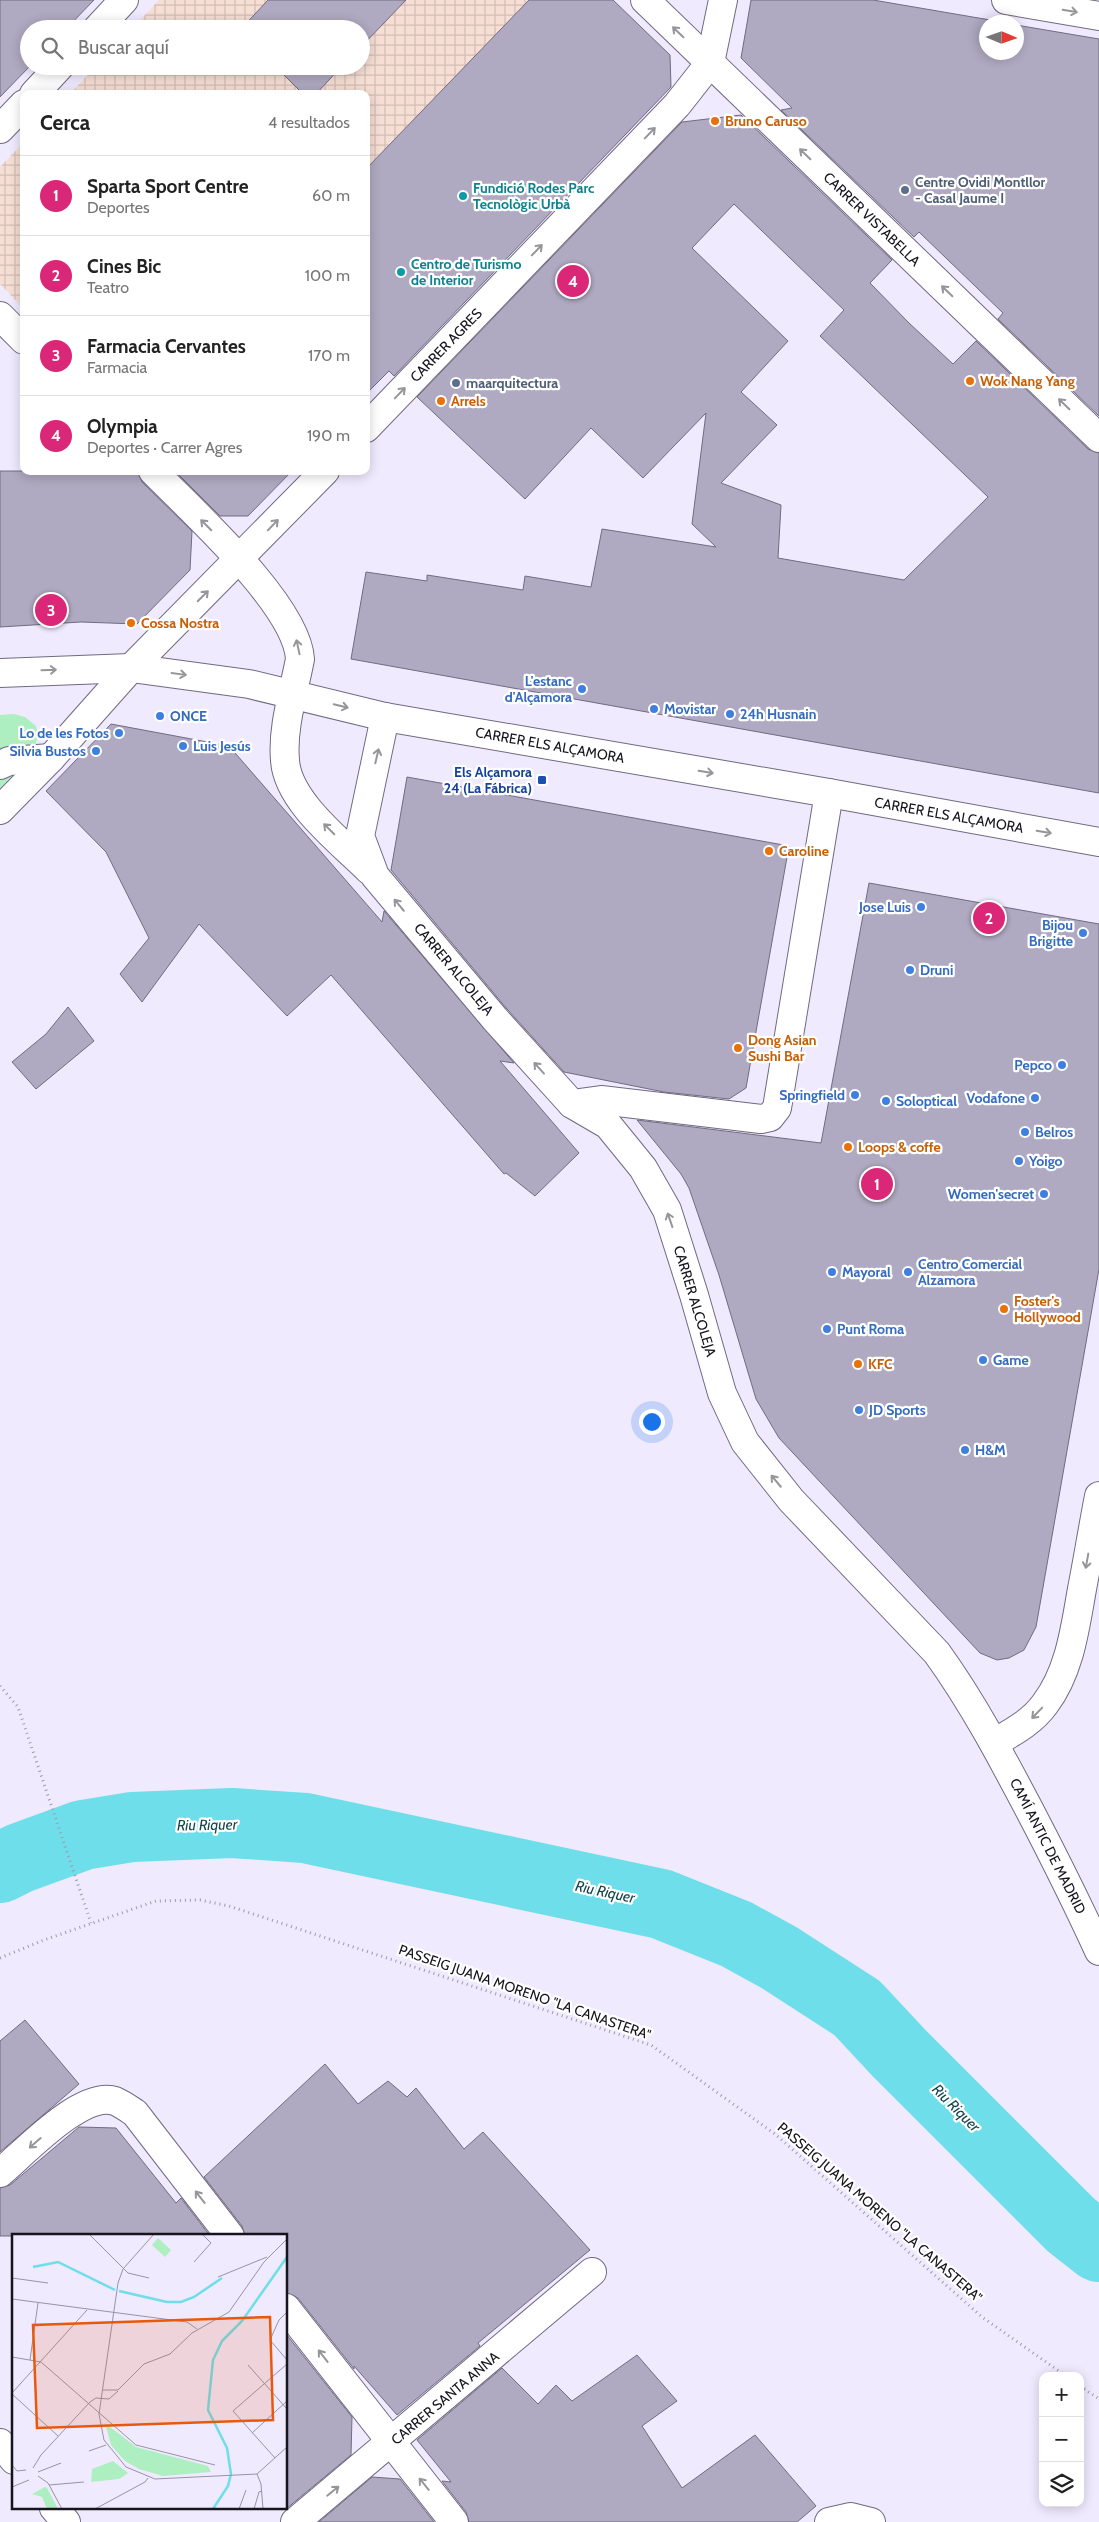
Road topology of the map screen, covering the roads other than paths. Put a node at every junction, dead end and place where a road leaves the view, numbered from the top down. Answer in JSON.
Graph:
{"nodes":[{"id":1,"x":124,"y":0,"type":"edge"},
{"id":2,"x":645,"y":0,"type":"edge"},
{"id":3,"x":722,"y":0,"type":"edge"},
{"id":4,"x":1006,"y":0,"type":"edge"},
{"id":5,"x":1099,"y":16,"type":"edge"},
{"id":6,"x":105,"y":20,"type":"edge"},
{"id":7,"x":710,"y":63,"type":"junction"},
{"id":8,"x":52,"y":75,"type":"edge"},
{"id":9,"x":38,"y":90,"type":"edge"},
{"id":10,"x":20,"y":108,"type":"edge"},
{"id":11,"x":0,"y":129,"type":"edge"},
{"id":12,"x":0,"y":316,"type":"edge"},
{"id":13,"x":20,"y":336,"type":"edge"},
{"id":14,"x":370,"y":424,"type":"edge"},
{"id":15,"x":1099,"y":438,"type":"edge"},
{"id":16,"x":157,"y":475,"type":"edge"},
{"id":17,"x":321,"y":475,"type":"edge"},
{"id":18,"x":239,"y":560,"type":"junction"},
{"id":19,"x":131,"y":668,"type":"junction"},
{"id":20,"x":0,"y":673,"type":"edge"},
{"id":21,"x":294,"y":695,"type":"junction"},
{"id":22,"x":385,"y":717,"type":"junction"},
{"id":23,"x":51,"y":758,"type":"junction"},
{"id":24,"x":0,"y":765,"type":"edge"},
{"id":25,"x":829,"y":793,"type":"junction"},
{"id":26,"x":0,"y":810,"type":"edge"},
{"id":27,"x":1099,"y":842,"type":"edge"},
{"id":28,"x":375,"y":876,"type":"junction"},
{"id":29,"x":572,"y":1104,"type":"junction"},
{"id":30,"x":1099,"y":1496,"type":"edge"},
{"id":31,"x":994,"y":1743,"type":"junction"},
{"id":32,"x":1099,"y":1951,"type":"edge"},
{"id":33,"x":0,"y":2173,"type":"edge"},
{"id":34,"x":228,"y":2234,"type":"edge"},
{"id":35,"x":592,"y":2272,"type":"dead end"},
{"id":36,"x":288,"y":2311,"type":"edge"},
{"id":37,"x":0,"y":2443,"type":"edge"},
{"id":38,"x":391,"y":2444,"type":"junction"},
{"id":39,"x":12,"y":2458,"type":"edge"},
{"id":40,"x":56,"y":2510,"type":"edge"},
{"id":41,"x":66,"y":2522,"type":"edge"},
{"id":42,"x":296,"y":2522,"type":"edge"},
{"id":43,"x":454,"y":2522,"type":"edge"}],
"edges":[{"from":1,"to":6,"type":"street"},
{"from":7,"to":2,"type":"street","name":"CARRER VISTABELLA","one_way":true},
{"from":3,"to":7,"type":"street"},
{"from":4,"to":5,"type":"street","one_way":true},
{"from":14,"to":7,"type":"street","name":"CARRER AGRES","one_way":true},
{"from":15,"to":7,"type":"street","name":"CARRER VISTABELLA","one_way":true},
{"from":8,"to":9,"type":"street"},
{"from":10,"to":11,"type":"street"},
{"from":12,"to":13,"type":"street"},
{"from":18,"to":16,"type":"street","name":"CARRER ALCOLEJA","one_way":true},
{"from":18,"to":17,"type":"street","one_way":true},
{"from":19,"to":18,"type":"street","one_way":true},
{"from":21,"to":18,"type":"street","name":"CARRER ALCOLEJA","one_way":true},
{"from":20,"to":19,"type":"street","name":"CARRER ELS ALÇAMORA","one_way":true},
{"from":19,"to":21,"type":"street","name":"CARRER ELS ALÇAMORA","one_way":true},
{"from":19,"to":23,"type":"street"},
{"from":21,"to":22,"type":"street","name":"CARRER ELS ALÇAMORA","one_way":true},
{"from":28,"to":21,"type":"street","name":"CARRER ALCOLEJA","one_way":true},
{"from":22,"to":25,"type":"street","name":"CARRER ELS ALÇAMORA","one_way":true},
{"from":28,"to":22,"type":"street","name":"CARRER ALCOLEJA","one_way":true},
{"from":23,"to":24,"type":"street"},
{"from":23,"to":26,"type":"street"},
{"from":25,"to":27,"type":"street","name":"CARRER ELS ALÇAMORA","one_way":true},
{"from":25,"to":29,"type":"street"},
{"from":29,"to":28,"type":"street","name":"CARRER ALCOLEJA","one_way":true},
{"from":31,"to":29,"type":"street","name":"CARRER ALCOLEJA","one_way":true},
{"from":30,"to":31,"type":"street","one_way":true},
{"from":31,"to":32,"type":"street","name":"CAMÍ ANTIC DE MADRID"},
{"from":34,"to":33,"type":"street","one_way":true},
{"from":35,"to":38,"type":"street","name":"CARRER SANTA ANNA"},
{"from":38,"to":36,"type":"street","one_way":true},
{"from":37,"to":39,"type":"street"},
{"from":42,"to":38,"type":"street","name":"CARRER SANTA ANNA","one_way":true},
{"from":43,"to":38,"type":"street","one_way":true},
{"from":40,"to":41,"type":"street"}]}
